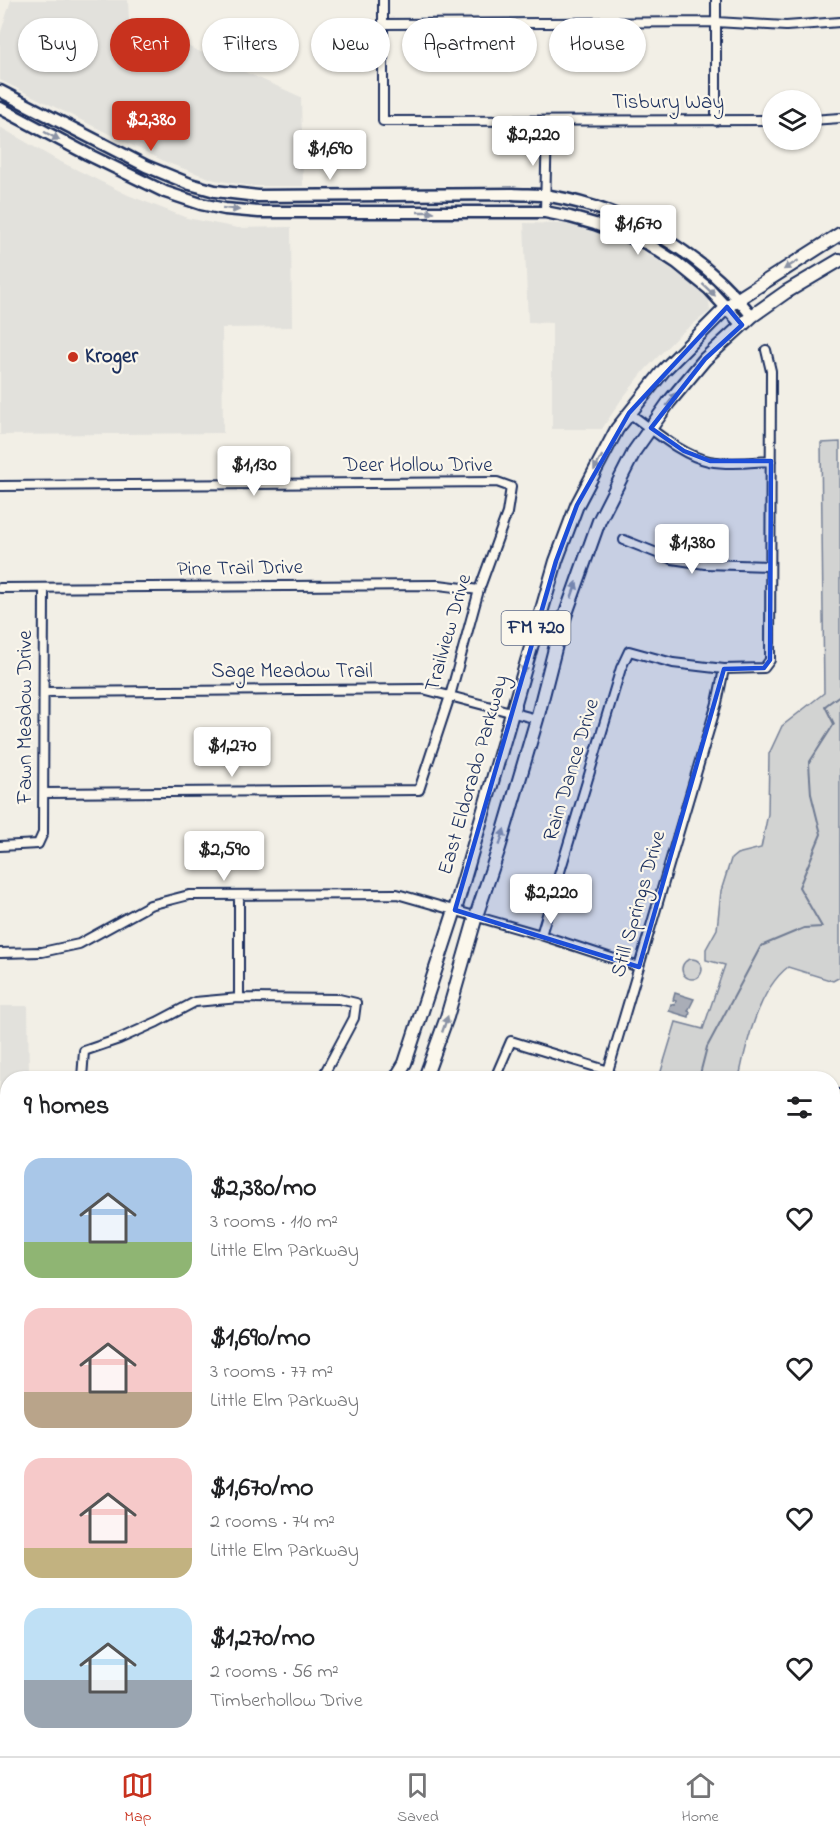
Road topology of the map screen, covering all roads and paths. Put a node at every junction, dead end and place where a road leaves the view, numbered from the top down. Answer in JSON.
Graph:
{"nodes":[{"id":1,"x":383,"y":0,"type":"edge"},
{"id":2,"x":716,"y":0,"type":"edge"},
{"id":3,"x":384,"y":18,"type":"edge"},
{"id":4,"x":716,"y":22,"type":"junction"},
{"id":5,"x":840,"y":22,"type":"edge"},
{"id":6,"x":390,"y":24,"type":"edge"},
{"id":7,"x":384,"y":72,"type":"edge"},
{"id":8,"x":0,"y":91,"type":"edge"},
{"id":9,"x":0,"y":108,"type":"edge"},
{"id":10,"x":840,"y":118,"type":"edge"},
{"id":11,"x":822,"y":119,"type":"edge"},
{"id":12,"x":762,"y":120,"type":"edge"},
{"id":13,"x":716,"y":121,"type":"junction"},
{"id":14,"x":547,"y":122,"type":"junction"},
{"id":15,"x":285,"y":195,"type":"junction"},
{"id":16,"x":545,"y":196,"type":"junction"},
{"id":17,"x":286,"y":211,"type":"junction"},
{"id":18,"x":545,"y":212,"type":"junction"},
{"id":19,"x":840,"y":234,"type":"edge"},
{"id":20,"x":840,"y":260,"type":"edge"},
{"id":21,"x":738,"y":299,"type":"junction"},
{"id":22,"x":727,"y":307,"type":"junction"},
{"id":23,"x":752,"y":316,"type":"junction"},
{"id":24,"x":742,"y":325,"type":"junction"},
{"id":25,"x":766,"y":350,"type":"dead end"},
{"id":26,"x":629,"y":414,"type":"junction"},
{"id":27,"x":651,"y":428,"type":"junction"},
{"id":28,"x":771,"y":461,"type":"junction"},
{"id":29,"x":0,"y":486,"type":"edge"},
{"id":30,"x":511,"y":487,"type":"joint"},
{"id":31,"x":624,"y":540,"type":"dead end"},
{"id":32,"x":769,"y":566,"type":"junction"},
{"id":33,"x":0,"y":588,"type":"edge"},
{"id":34,"x":44,"y":589,"type":"junction"},
{"id":35,"x":479,"y":590,"type":"junction"},
{"id":36,"x":724,"y":669,"type":"junction"},
{"id":37,"x":44,"y":692,"type":"junction"},
{"id":38,"x":450,"y":696,"type":"junction"},
{"id":39,"x":512,"y":712,"type":"junction"},
{"id":40,"x":537,"y":719,"type":"junction"},
{"id":41,"x":44,"y":793,"type":"junction"},
{"id":42,"x":0,"y":846,"type":"edge"},
{"id":43,"x":239,"y":895,"type":"junction"},
{"id":44,"x":455,"y":910,"type":"junction"},
{"id":45,"x":476,"y":916,"type":"junction"},
{"id":46,"x":542,"y":935,"type":"junction"},
{"id":47,"x":0,"y":953,"type":"edge"},
{"id":48,"x":639,"y":968,"type":"junction"},
{"id":49,"x":239,"y":998,"type":"junction"},
{"id":50,"x":83,"y":1071,"type":"edge"},
{"id":51,"x":326,"y":1071,"type":"edge"},
{"id":52,"x":400,"y":1071,"type":"edge"},
{"id":53,"x":428,"y":1071,"type":"edge"},
{"id":54,"x":498,"y":1071,"type":"edge"},
{"id":55,"x":597,"y":1071,"type":"edge"},
{"id":56,"x":609,"y":1071,"type":"edge"}],
"edges":[{"from":1,"to":3,"type":"street"},
{"from":2,"to":4,"type":"street"},
{"from":4,"to":5,"type":"street"},
{"from":4,"to":6,"type":"street"},
{"from":4,"to":13,"type":"street"},
{"from":7,"to":14,"type":"street","name":"Tisbury Way"},
{"from":8,"to":15,"type":"main road"},
{"from":9,"to":17,"type":"main road","one_way":true},
{"from":10,"to":11,"type":"street"},
{"from":12,"to":13,"type":"street","name":"Tisbury Way"},
{"from":13,"to":14,"type":"street","name":"Tisbury Way"},
{"from":14,"to":16,"type":"street"},
{"from":15,"to":16,"type":"main road"},
{"from":15,"to":17,"type":"main road"},
{"from":16,"to":18,"type":"street"},
{"from":16,"to":21,"type":"main road"},
{"from":17,"to":18,"type":"main road","one_way":true},
{"from":18,"to":22,"type":"main road","one_way":true},
{"from":19,"to":21,"type":"main road","name":"East Eldorado Parkway","number":"FM 720","one_way":true},
{"from":20,"to":23,"type":"main road","name":"East Eldorado Parkway"},
{"from":21,"to":22,"type":"main road","name":"East Eldorado Parkway","number":"FM 720"},
{"from":21,"to":23,"type":"main road"},
{"from":22,"to":24,"type":"main road"},
{"from":22,"to":26,"type":"main road","name":"East Eldorado Parkway","number":"FM 720"},
{"from":23,"to":24,"type":"main road","name":"East Eldorado Parkway"},
{"from":27,"to":24,"type":"main road","name":"East Eldorado Parkway","one_way":true},
{"from":25,"to":28,"type":"street"},
{"from":26,"to":27,"type":"street"},
{"from":26,"to":39,"type":"main road","name":"East Eldorado Parkway","number":"FM 720","one_way":true},
{"from":27,"to":28,"type":"street"},
{"from":40,"to":27,"type":"main road","name":"East Eldorado Parkway","one_way":true},
{"from":28,"to":32,"type":"street"},
{"from":29,"to":30,"type":"street","name":"Deer Hollow Drive"},
{"from":30,"to":35,"type":"street","name":"Trailview Drive"},
{"from":31,"to":32,"type":"street"},
{"from":32,"to":36,"type":"street"},
{"from":33,"to":34,"type":"street","name":"Pine Trail Drive"},
{"from":34,"to":35,"type":"street","name":"Pine Trail Drive"},
{"from":34,"to":37,"type":"street","name":"Fawn Meadow Drive"},
{"from":35,"to":38,"type":"street","name":"Trailview Drive"},
{"from":36,"to":46,"type":"street","name":"Rain Dance Drive"},
{"from":36,"to":48,"type":"street","name":"Still Springs Drive"},
{"from":37,"to":38,"type":"street","name":"Sage Meadow Trail"},
{"from":37,"to":41,"type":"street","name":"Fawn Meadow Drive"},
{"from":38,"to":39,"type":"street","name":"Sage Meadow Trail"},
{"from":38,"to":41,"type":"street","name":"Trailview Drive"},
{"from":39,"to":40,"type":"street","name":"Sage Meadow Trail"},
{"from":39,"to":44,"type":"main road","name":"East Eldorado Parkway","number":"FM 720"},
{"from":45,"to":40,"type":"main road","name":"East Eldorado Parkway","one_way":true},
{"from":41,"to":42,"type":"street","name":"Fawn Meadow Drive"},
{"from":43,"to":44,"type":"street"},
{"from":43,"to":47,"type":"street"},
{"from":43,"to":49,"type":"street"},
{"from":44,"to":45,"type":"street"},
{"from":44,"to":52,"type":"main road","name":"East Eldorado Parkway","number":"FM 720"},
{"from":45,"to":46,"type":"street"},
{"from":53,"to":45,"type":"main road","name":"East Eldorado Parkway","one_way":true},
{"from":46,"to":48,"type":"street"},
{"from":48,"to":56,"type":"street","name":"Still Springs Drive"},
{"from":49,"to":50,"type":"street"},
{"from":49,"to":51,"type":"street"},
{"from":54,"to":55,"type":"street"}]}
